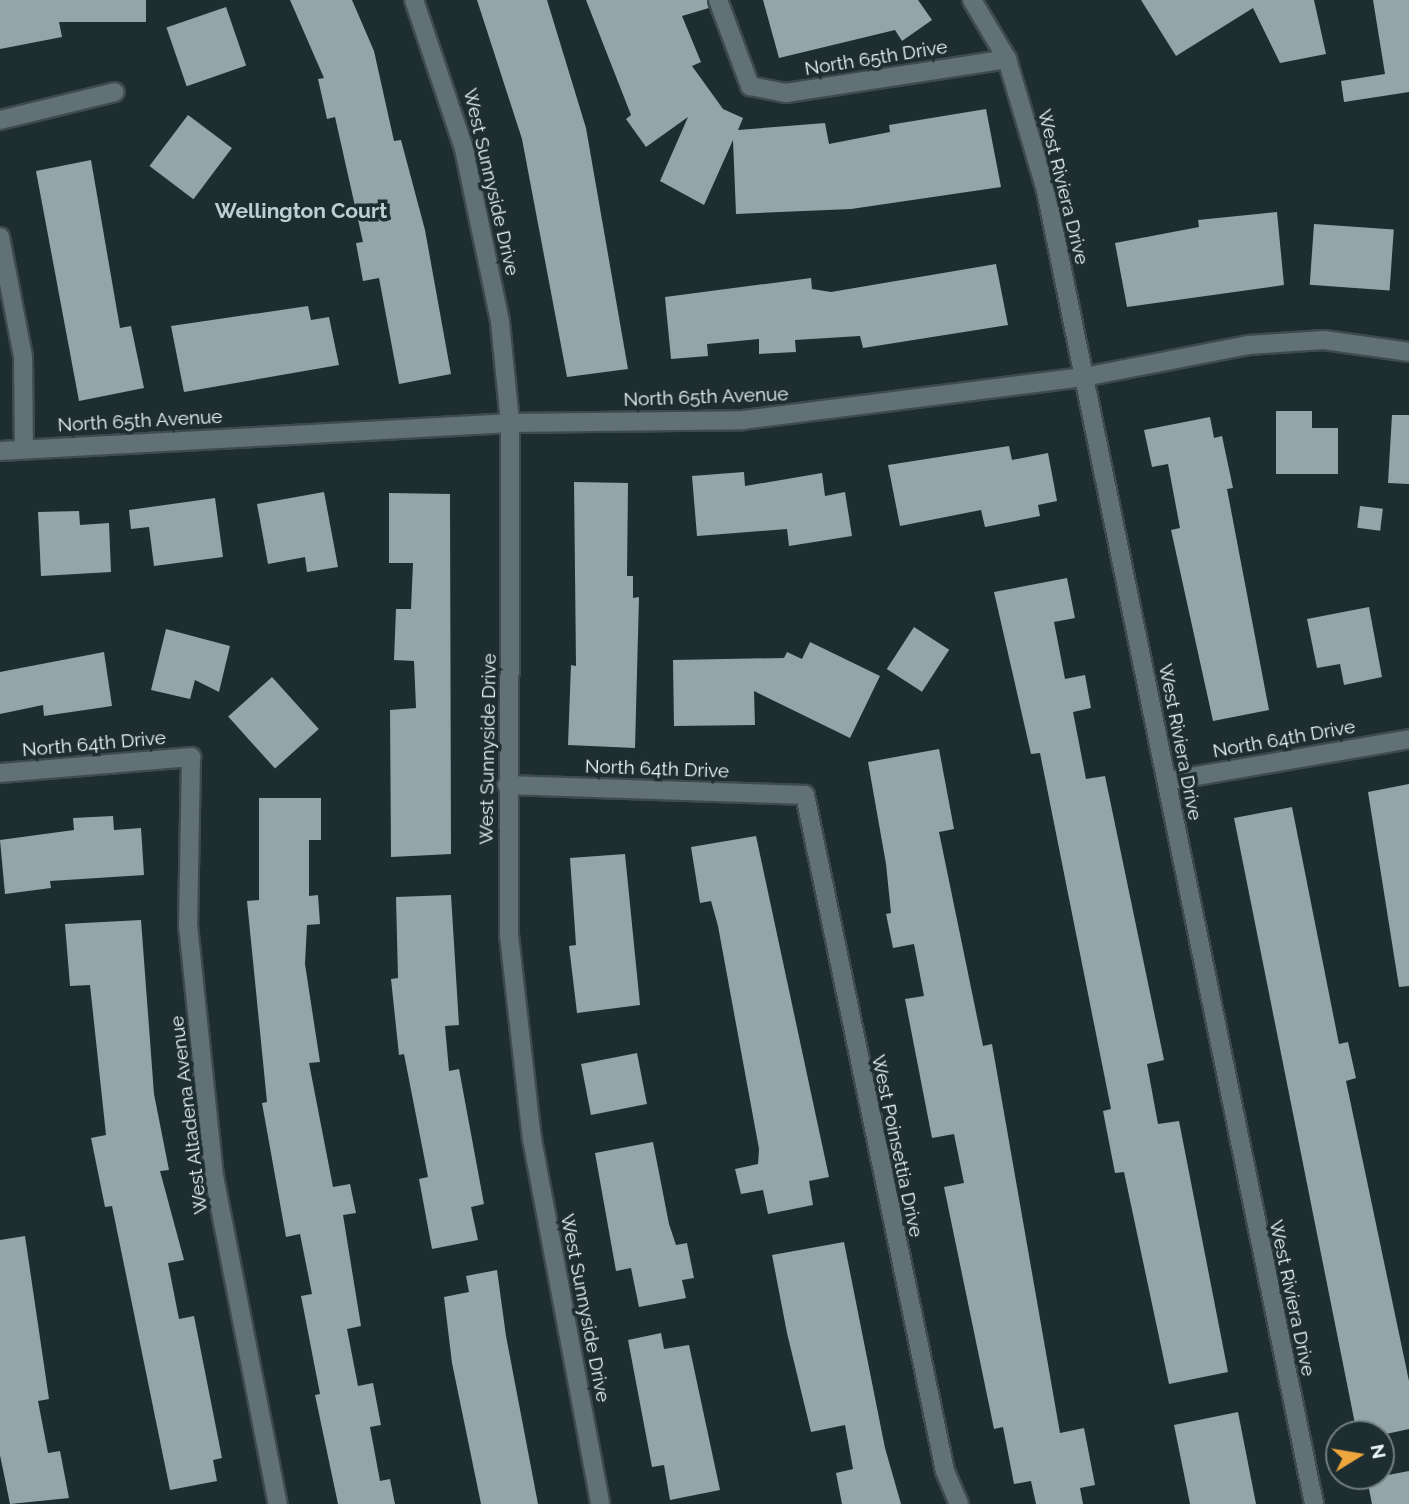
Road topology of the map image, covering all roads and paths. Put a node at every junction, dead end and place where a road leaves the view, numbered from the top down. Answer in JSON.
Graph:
{"nodes":[{"id":1,"x":414,"y":0,"type":"edge"},
{"id":2,"x":718,"y":0,"type":"edge"},
{"id":3,"x":972,"y":0,"type":"edge"},
{"id":4,"x":1007,"y":58,"type":"junction"},
{"id":5,"x":115,"y":92,"type":"dead end"},
{"id":6,"x":0,"y":120,"type":"edge"},
{"id":7,"x":0,"y":237,"type":"edge"},
{"id":8,"x":1409,"y":352,"type":"edge"},
{"id":9,"x":1084,"y":377,"type":"junction"},
{"id":10,"x":510,"y":423,"type":"junction"},
{"id":11,"x":24,"y":447,"type":"junction"},
{"id":12,"x":0,"y":451,"type":"edge"},
{"id":13,"x":1409,"y":739,"type":"edge"},
{"id":14,"x":191,"y":757,"type":"joint"},
{"id":15,"x":0,"y":773,"type":"edge"},
{"id":16,"x":1167,"y":781,"type":"junction"},
{"id":17,"x":507,"y":785,"type":"junction"},
{"id":18,"x":805,"y":794,"type":"joint"},
{"id":19,"x":278,"y":1504,"type":"edge"},
{"id":20,"x":600,"y":1504,"type":"edge"},
{"id":21,"x":960,"y":1504,"type":"edge"},
{"id":22,"x":1314,"y":1504,"type":"edge"}],
"edges":[{"from":1,"to":10,"type":"street","name":"West Sunnyside Drive"},
{"from":2,"to":4,"type":"street","name":"North 65th Drive"},
{"from":3,"to":4,"type":"street","name":"West Riviera Drive"},
{"from":4,"to":9,"type":"street","name":"West Riviera Drive"},
{"from":5,"to":6,"type":"street"},
{"from":7,"to":11,"type":"street"},
{"from":8,"to":9,"type":"street","name":"North 65th Avenue"},
{"from":9,"to":10,"type":"street","name":"North 65th Avenue"},
{"from":9,"to":16,"type":"street","name":"West Riviera Drive"},
{"from":10,"to":11,"type":"street","name":"North 65th Avenue"},
{"from":10,"to":17,"type":"street","name":"West Sunnyside Drive"},
{"from":11,"to":12,"type":"street","name":"North 65th Avenue"},
{"from":13,"to":16,"type":"street","name":"North 64th Drive"},
{"from":14,"to":15,"type":"street","name":"North 64th Drive"},
{"from":14,"to":19,"type":"street","name":"West Altadena Avenue"},
{"from":16,"to":22,"type":"street","name":"West Riviera Drive"},
{"from":17,"to":18,"type":"street","name":"North 64th Drive"},
{"from":17,"to":20,"type":"street","name":"West Sunnyside Drive"},
{"from":18,"to":21,"type":"street","name":"West Poinsettia Drive"}]}
